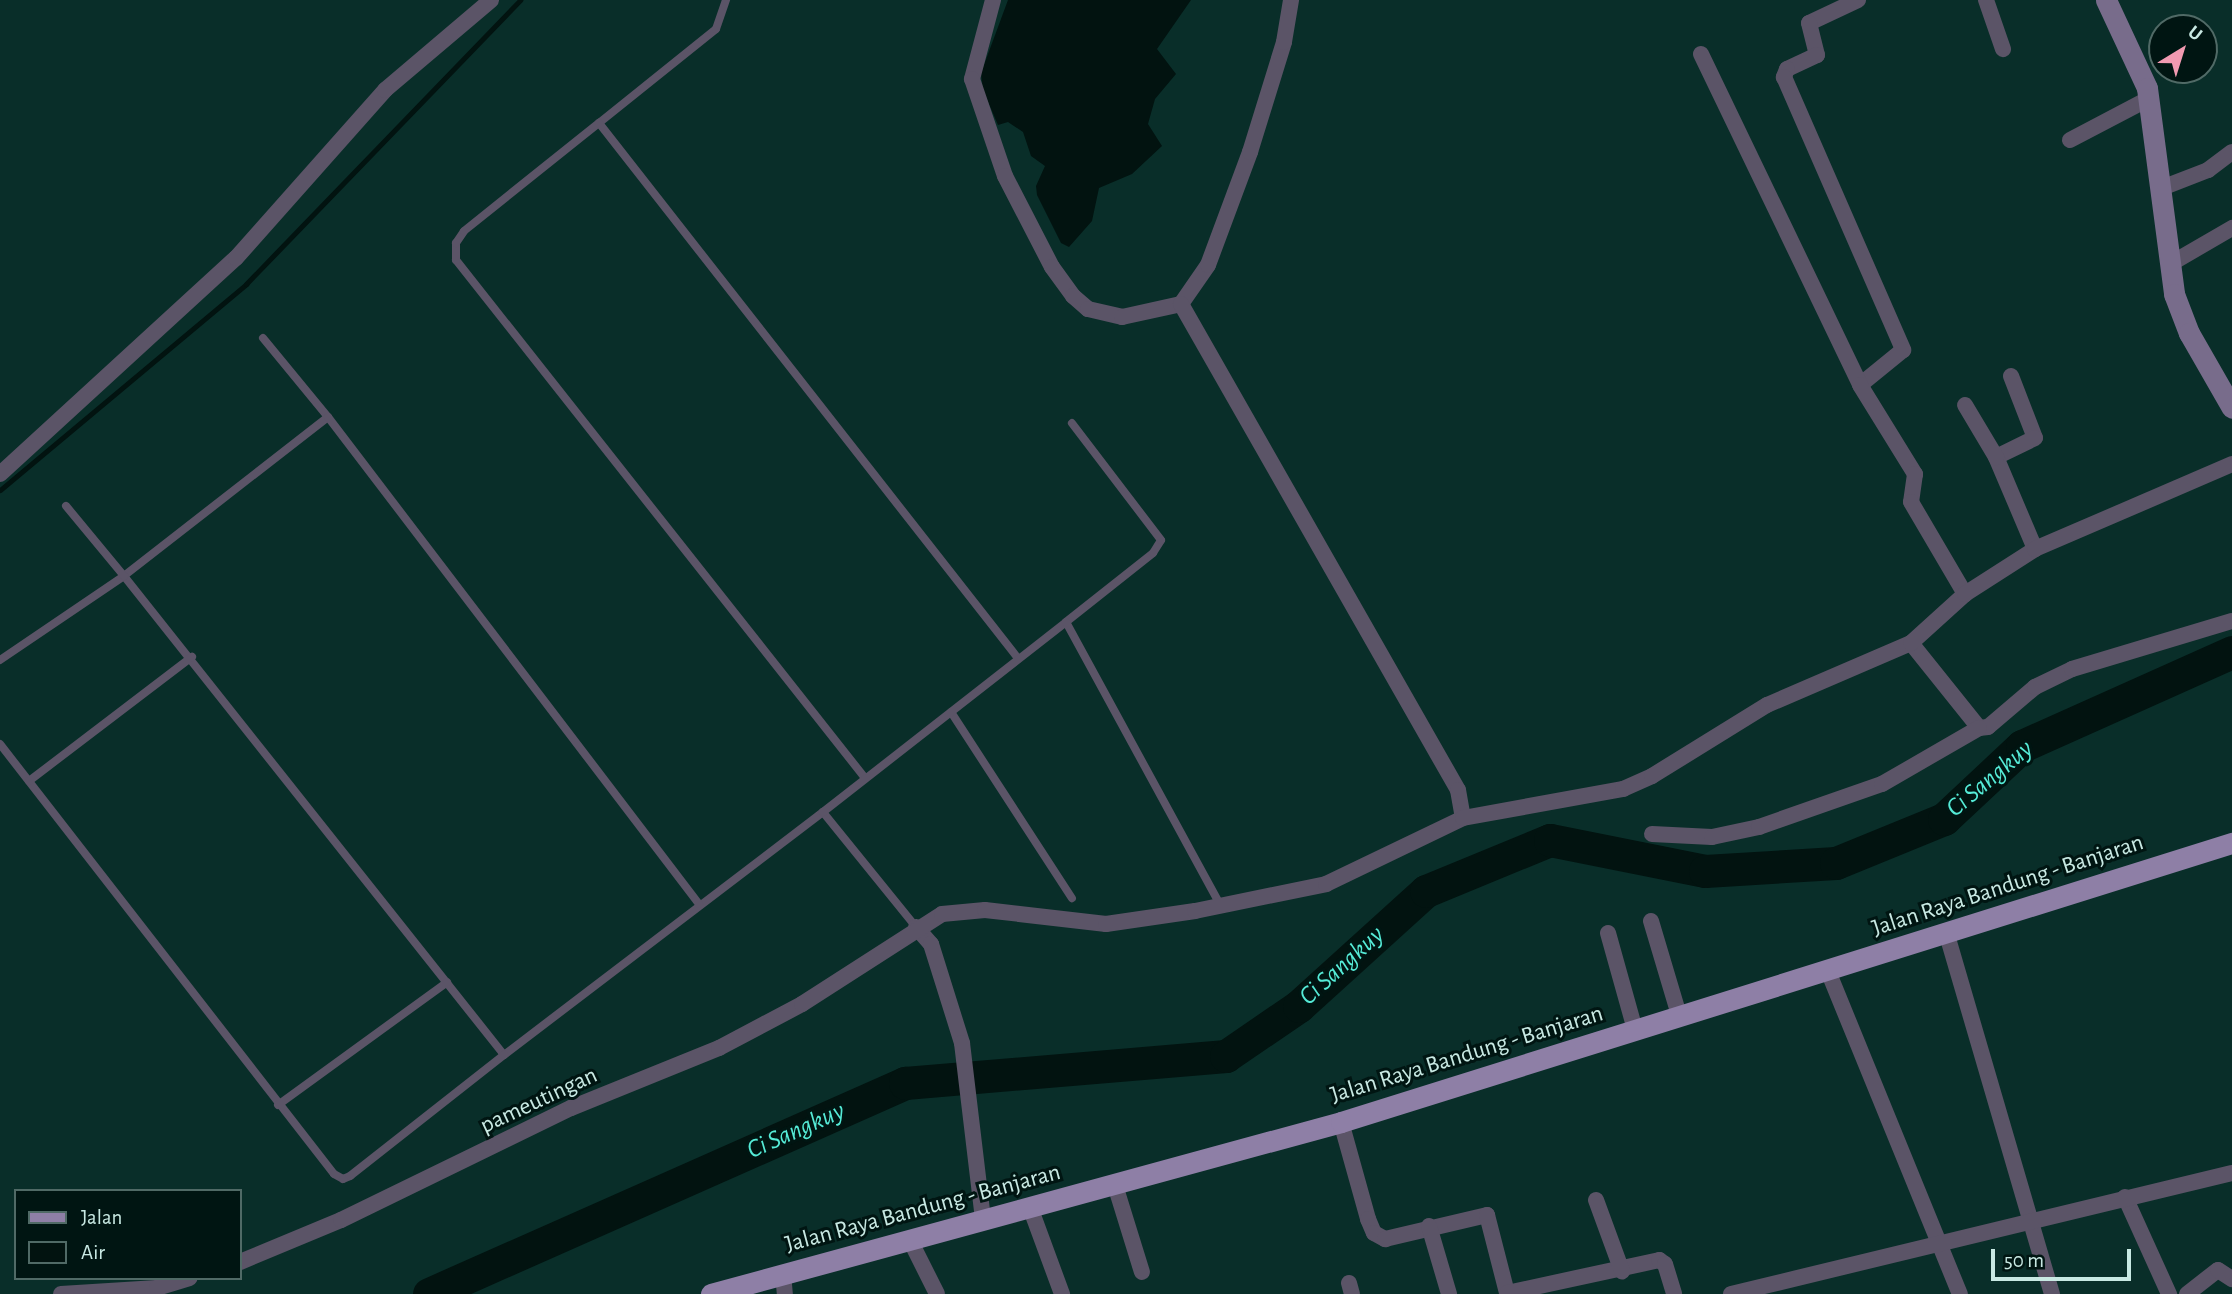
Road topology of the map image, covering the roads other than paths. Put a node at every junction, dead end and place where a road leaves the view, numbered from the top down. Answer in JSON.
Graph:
{"nodes":[{"id":1,"x":491,"y":0,"type":"edge"},
{"id":2,"x":726,"y":0,"type":"edge"},
{"id":3,"x":993,"y":0,"type":"edge"},
{"id":4,"x":1291,"y":0,"type":"edge"},
{"id":5,"x":1858,"y":0,"type":"edge"},
{"id":6,"x":1986,"y":0,"type":"edge"},
{"id":7,"x":2106,"y":0,"type":"edge"},
{"id":8,"x":2003,"y":49,"type":"dead end"},
{"id":9,"x":1701,"y":54,"type":"dead end"},
{"id":10,"x":2148,"y":99,"type":"junction"},
{"id":11,"x":599,"y":123,"type":"junction"},
{"id":12,"x":2070,"y":139,"type":"dead end"},
{"id":13,"x":2232,"y":152,"type":"edge"},
{"id":14,"x":2160,"y":189,"type":"junction"},
{"id":15,"x":2232,"y":228,"type":"edge"},
{"id":16,"x":2170,"y":264,"type":"junction"},
{"id":17,"x":1181,"y":304,"type":"junction"},
{"id":18,"x":263,"y":338,"type":"dead end"},
{"id":19,"x":2011,"y":376,"type":"dead end"},
{"id":20,"x":1860,"y":385,"type":"junction"},
{"id":21,"x":1965,"y":405,"type":"dead end"},
{"id":22,"x":2232,"y":408,"type":"edge"},
{"id":23,"x":328,"y":417,"type":"junction"},
{"id":24,"x":1072,"y":423,"type":"dead end"},
{"id":25,"x":1996,"y":457,"type":"junction"},
{"id":26,"x":2232,"y":464,"type":"edge"},
{"id":27,"x":0,"y":474,"type":"edge"},
{"id":28,"x":66,"y":506,"type":"dead end"},
{"id":29,"x":2035,"y":549,"type":"junction"},
{"id":30,"x":124,"y":576,"type":"junction"},
{"id":31,"x":1965,"y":594,"type":"junction"},
{"id":32,"x":2232,"y":621,"type":"edge"},
{"id":33,"x":1066,"y":622,"type":"junction"},
{"id":34,"x":1911,"y":643,"type":"junction"},
{"id":35,"x":192,"y":657,"type":"junction"},
{"id":36,"x":1017,"y":657,"type":"junction"},
{"id":37,"x":0,"y":660,"type":"edge"},
{"id":38,"x":951,"y":712,"type":"junction"},
{"id":39,"x":1979,"y":728,"type":"junction"},
{"id":40,"x":0,"y":744,"type":"edge"},
{"id":41,"x":865,"y":778,"type":"junction"},
{"id":42,"x":29,"y":781,"type":"junction"},
{"id":43,"x":823,"y":813,"type":"junction"},
{"id":44,"x":1463,"y":818,"type":"junction"},
{"id":45,"x":1652,"y":834,"type":"dead end"},
{"id":46,"x":2232,"y":843,"type":"edge"},
{"id":47,"x":1072,"y":898,"type":"dead end"},
{"id":48,"x":699,"y":904,"type":"junction"},
{"id":49,"x":1221,"y":906,"type":"junction"},
{"id":50,"x":1651,"y":921,"type":"dead end"},
{"id":51,"x":916,"y":927,"type":"junction"},
{"id":52,"x":1608,"y":933,"type":"dead end"},
{"id":53,"x":1947,"y":934,"type":"junction"},
{"id":54,"x":1828,"y":971,"type":"junction"},
{"id":55,"x":447,"y":982,"type":"junction"},
{"id":56,"x":1679,"y":1015,"type":"junction"},
{"id":57,"x":1635,"y":1030,"type":"junction"},
{"id":58,"x":504,"y":1055,"type":"junction"},
{"id":59,"x":278,"y":1105,"type":"junction"},
{"id":60,"x":1341,"y":1122,"type":"junction"},
{"id":61,"x":2231,"y":1175,"type":"edge"},
{"id":62,"x":1115,"y":1185,"type":"junction"},
{"id":63,"x":2125,"y":1198,"type":"junction"},
{"id":64,"x":1596,"y":1200,"type":"dead end"},
{"id":65,"x":1030,"y":1208,"type":"junction"},
{"id":66,"x":983,"y":1220,"type":"junction"},
{"id":67,"x":2032,"y":1220,"type":"junction"},
{"id":68,"x":1429,"y":1226,"type":"junction"},
{"id":69,"x":910,"y":1240,"type":"junction"},
{"id":70,"x":1938,"y":1242,"type":"junction"},
{"id":71,"x":242,"y":1261,"type":"edge"},
{"id":72,"x":1622,"y":1271,"type":"junction"},
{"id":73,"x":1142,"y":1272,"type":"dead end"},
{"id":74,"x":2232,"y":1279,"type":"edge"},
{"id":75,"x":183,"y":1280,"type":"edge"},
{"id":76,"x":784,"y":1284,"type":"edge"},
{"id":77,"x":1957,"y":1293,"type":"edge"},
{"id":78,"x":61,"y":1294,"type":"edge"},
{"id":79,"x":711,"y":1294,"type":"edge"},
{"id":80,"x":937,"y":1294,"type":"edge"},
{"id":81,"x":1062,"y":1294,"type":"edge"},
{"id":82,"x":1449,"y":1294,"type":"edge"},
{"id":83,"x":1507,"y":1294,"type":"edge"},
{"id":84,"x":1674,"y":1294,"type":"edge"},
{"id":85,"x":1731,"y":1294,"type":"edge"},
{"id":86,"x":2052,"y":1294,"type":"edge"},
{"id":87,"x":2169,"y":1294,"type":"edge"},
{"id":88,"x":2187,"y":1294,"type":"edge"}],
"edges":[{"from":1,"to":27,"type":"street"},
{"from":2,"to":11,"type":"lane"},
{"from":3,"to":17,"type":"street"},
{"from":4,"to":17,"type":"street"},
{"from":5,"to":20,"type":"street"},
{"from":6,"to":8,"type":"street"},
{"from":7,"to":10,"type":"street"},
{"from":9,"to":20,"type":"street"},
{"from":10,"to":12,"type":"street"},
{"from":10,"to":14,"type":"street"},
{"from":11,"to":36,"type":"lane"},
{"from":11,"to":41,"type":"lane"},
{"from":13,"to":14,"type":"street"},
{"from":14,"to":16,"type":"street"},
{"from":15,"to":16,"type":"street"},
{"from":16,"to":22,"type":"street"},
{"from":17,"to":44,"type":"street"},
{"from":18,"to":23,"type":"lane"},
{"from":19,"to":25,"type":"street"},
{"from":20,"to":31,"type":"street"},
{"from":21,"to":25,"type":"street"},
{"from":23,"to":30,"type":"lane"},
{"from":23,"to":48,"type":"lane"},
{"from":24,"to":33,"type":"lane"},
{"from":25,"to":29,"type":"street"},
{"from":26,"to":29,"type":"street","name":"pameutingan"},
{"from":28,"to":30,"type":"lane"},
{"from":29,"to":31,"type":"street","name":"pameutingan"},
{"from":30,"to":35,"type":"lane"},
{"from":30,"to":37,"type":"lane"},
{"from":31,"to":34,"type":"street","name":"pameutingan"},
{"from":32,"to":39,"type":"street"},
{"from":33,"to":36,"type":"lane"},
{"from":33,"to":49,"type":"lane"},
{"from":34,"to":39,"type":"street"},
{"from":34,"to":44,"type":"street","name":"pameutingan"},
{"from":35,"to":42,"type":"lane"},
{"from":35,"to":55,"type":"lane"},
{"from":36,"to":38,"type":"lane"},
{"from":38,"to":41,"type":"lane"},
{"from":38,"to":47,"type":"lane"},
{"from":39,"to":45,"type":"street"},
{"from":40,"to":42,"type":"lane"},
{"from":41,"to":43,"type":"lane"},
{"from":42,"to":59,"type":"lane"},
{"from":43,"to":48,"type":"lane"},
{"from":43,"to":51,"type":"lane"},
{"from":44,"to":49,"type":"street","name":"pameutingan"},
{"from":46,"to":53,"type":"main road","name":"Jalan Raya Bandung - Banjaran"},
{"from":48,"to":58,"type":"lane"},
{"from":49,"to":51,"type":"street","name":"pameutingan"},
{"from":50,"to":56,"type":"street"},
{"from":51,"to":66,"type":"street"},
{"from":51,"to":71,"type":"street","name":"pameutingan"},
{"from":52,"to":57,"type":"street"},
{"from":53,"to":54,"type":"main road","name":"Jalan Raya Bandung - Banjaran"},
{"from":53,"to":67,"type":"street"},
{"from":54,"to":56,"type":"main road","name":"Jalan Raya Bandung - Banjaran"},
{"from":54,"to":70,"type":"street"},
{"from":55,"to":58,"type":"lane"},
{"from":55,"to":59,"type":"lane"},
{"from":56,"to":57,"type":"main road","name":"Jalan Raya Bandung - Banjaran"},
{"from":57,"to":60,"type":"main road","name":"Jalan Raya Bandung - Banjaran"},
{"from":58,"to":59,"type":"lane"},
{"from":60,"to":62,"type":"main road","name":"Jalan Raya Bandung - Banjaran"},
{"from":60,"to":68,"type":"street"},
{"from":61,"to":63,"type":"street"},
{"from":62,"to":65,"type":"main road","name":"Jalan Raya Bandung - Banjaran"},
{"from":62,"to":73,"type":"street"},
{"from":63,"to":67,"type":"street"},
{"from":63,"to":87,"type":"street"},
{"from":64,"to":72,"type":"street"},
{"from":65,"to":66,"type":"main road","name":"Jalan Raya Bandung - Banjaran"},
{"from":65,"to":81,"type":"street"},
{"from":66,"to":69,"type":"main road","name":"Jalan Raya Bandung - Banjaran"},
{"from":67,"to":70,"type":"street"},
{"from":67,"to":86,"type":"street"},
{"from":68,"to":82,"type":"street"},
{"from":68,"to":83,"type":"street"},
{"from":69,"to":76,"type":"main road","name":"Jalan Raya Bandung - Banjaran"},
{"from":69,"to":80,"type":"street"},
{"from":70,"to":77,"type":"street"},
{"from":70,"to":85,"type":"street"},
{"from":72,"to":83,"type":"street"},
{"from":72,"to":84,"type":"street"},
{"from":74,"to":88,"type":"street"},
{"from":75,"to":78,"type":"street"},
{"from":76,"to":79,"type":"main road","name":"Jalan Raya Bandung - Banjaran"}]}
